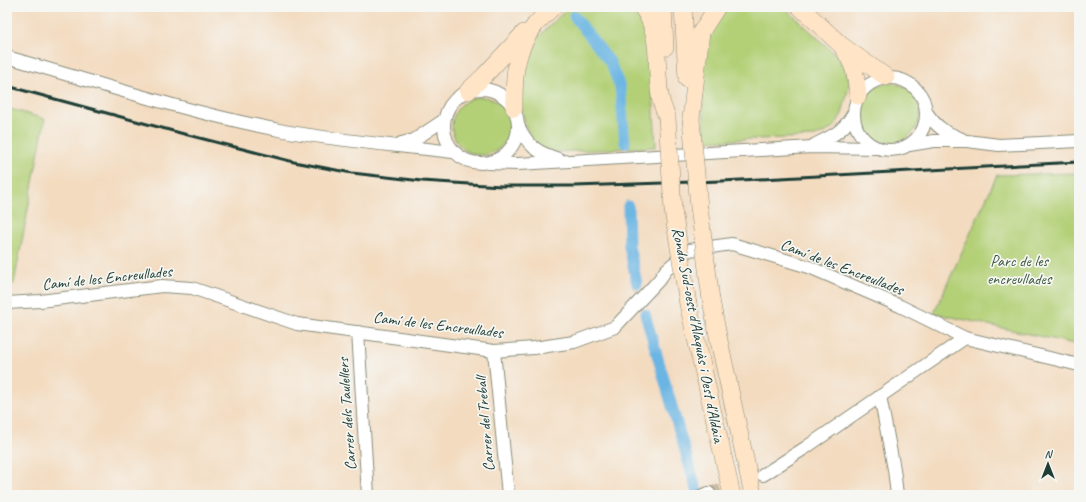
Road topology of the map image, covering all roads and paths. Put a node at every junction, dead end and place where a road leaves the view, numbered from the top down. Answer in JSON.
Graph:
{"nodes":[{"id":1,"x":642,"y":7,"type":"edge"},
{"id":2,"x":663,"y":7,"type":"edge"},
{"id":3,"x":683,"y":7,"type":"edge"},
{"id":4,"x":717,"y":7,"type":"edge"},
{"id":5,"x":552,"y":9,"type":"edge"},
{"id":6,"x":800,"y":9,"type":"edge"},
{"id":7,"x":535,"y":25,"type":"junction"},
{"id":8,"x":840,"y":45,"type":"junction"},
{"id":9,"x":7,"y":57,"type":"edge"},
{"id":10,"x":886,"y":77,"type":"junction"},
{"id":11,"x":468,"y":91,"type":"junction"},
{"id":12,"x":858,"y":96,"type":"junction"},
{"id":13,"x":514,"y":108,"type":"junction"},
{"id":14,"x":926,"y":113,"type":"junction"},
{"id":15,"x":853,"y":114,"type":"junction"},
{"id":16,"x":667,"y":117,"type":"junction"},
{"id":17,"x":691,"y":119,"type":"junction"},
{"id":18,"x":444,"y":120,"type":"junction"},
{"id":19,"x":518,"y":125,"type":"junction"},
{"id":20,"x":967,"y":141,"type":"junction"},
{"id":21,"x":1079,"y":141,"type":"edge"},
{"id":22,"x":390,"y":145,"type":"junction"},
{"id":23,"x":908,"y":145,"type":"junction"},
{"id":24,"x":812,"y":147,"type":"junction"},
{"id":25,"x":879,"y":148,"type":"junction"},
{"id":26,"x":453,"y":152,"type":"junction"},
{"id":27,"x":567,"y":161,"type":"junction"},
{"id":28,"x":488,"y":163,"type":"junction"},
{"id":29,"x":7,"y":303,"type":"edge"},
{"id":30,"x":358,"y":332,"type":"junction"},
{"id":31,"x":965,"y":338,"type":"junction"},
{"id":32,"x":494,"y":351,"type":"junction"},
{"id":33,"x":1079,"y":365,"type":"edge"},
{"id":34,"x":880,"y":396,"type":"junction"},
{"id":35,"x":763,"y":475,"type":"tunnel mouth"},
{"id":36,"x":368,"y":495,"type":"edge"},
{"id":37,"x":508,"y":495,"type":"edge"},
{"id":38,"x":732,"y":495,"type":"edge"},
{"id":39,"x":753,"y":495,"type":"edge"},
{"id":40,"x":897,"y":495,"type":"edge"}],
"edges":[{"from":1,"to":16,"type":"main road"},
{"from":2,"to":16,"type":"main road","name":"Ronda Sud-oest d'Alaquàs i Oest d'Aldaia"},
{"from":3,"to":17,"type":"main road","name":"Ronda Sud-oest d'Alaquàs i Oest d'Aldaia"},
{"from":4,"to":17,"type":"main road"},
{"from":5,"to":7,"type":"main road"},
{"from":6,"to":8,"type":"main road"},
{"from":7,"to":11,"type":"main road"},
{"from":7,"to":13,"type":"main road"},
{"from":8,"to":10,"type":"main road"},
{"from":8,"to":12,"type":"main road"},
{"from":9,"to":22,"type":"street"},
{"from":10,"to":12,"type":"street"},
{"from":10,"to":14,"type":"street"},
{"from":11,"to":13,"type":"street"},
{"from":11,"to":18,"type":"street"},
{"from":12,"to":15,"type":"street"},
{"from":13,"to":19,"type":"street"},
{"from":14,"to":20,"type":"street"},
{"from":14,"to":23,"type":"street"},
{"from":15,"to":24,"type":"street"},
{"from":15,"to":25,"type":"street"},
{"from":16,"to":38,"type":"main road","name":"Ronda Sud-oest d'Alaquàs i Oest d'Aldaia","bridge":true},
{"from":17,"to":39,"type":"main road","name":"Ronda Sud-oest d'Alaquàs i Oest d'Aldaia","bridge":true},
{"from":18,"to":22,"type":"street"},
{"from":18,"to":26,"type":"street"},
{"from":19,"to":27,"type":"street"},
{"from":19,"to":28,"type":"street"},
{"from":20,"to":21,"type":"street"},
{"from":20,"to":23,"type":"street"},
{"from":22,"to":26,"type":"street"},
{"from":23,"to":25,"type":"street"},
{"from":24,"to":25,"type":"street"},
{"from":24,"to":27,"type":"street"},
{"from":26,"to":28,"type":"street"},
{"from":27,"to":28,"type":"street"},
{"from":29,"to":30,"type":"street","name":"Camí de les Encreullades"},
{"from":30,"to":32,"type":"street","name":"Camí de les Encreullades"},
{"from":30,"to":36,"type":"street","name":"Carrer dels Taulellers"},
{"from":31,"to":32,"type":"street","name":"Camí de les Encreullades"},
{"from":31,"to":33,"type":"street","name":"Camí de les Encreullades"},
{"from":31,"to":34,"type":"street"},
{"from":32,"to":37,"type":"street","name":"Carrer del Treball"},
{"from":34,"to":35,"type":"street"},
{"from":34,"to":40,"type":"street"}]}
